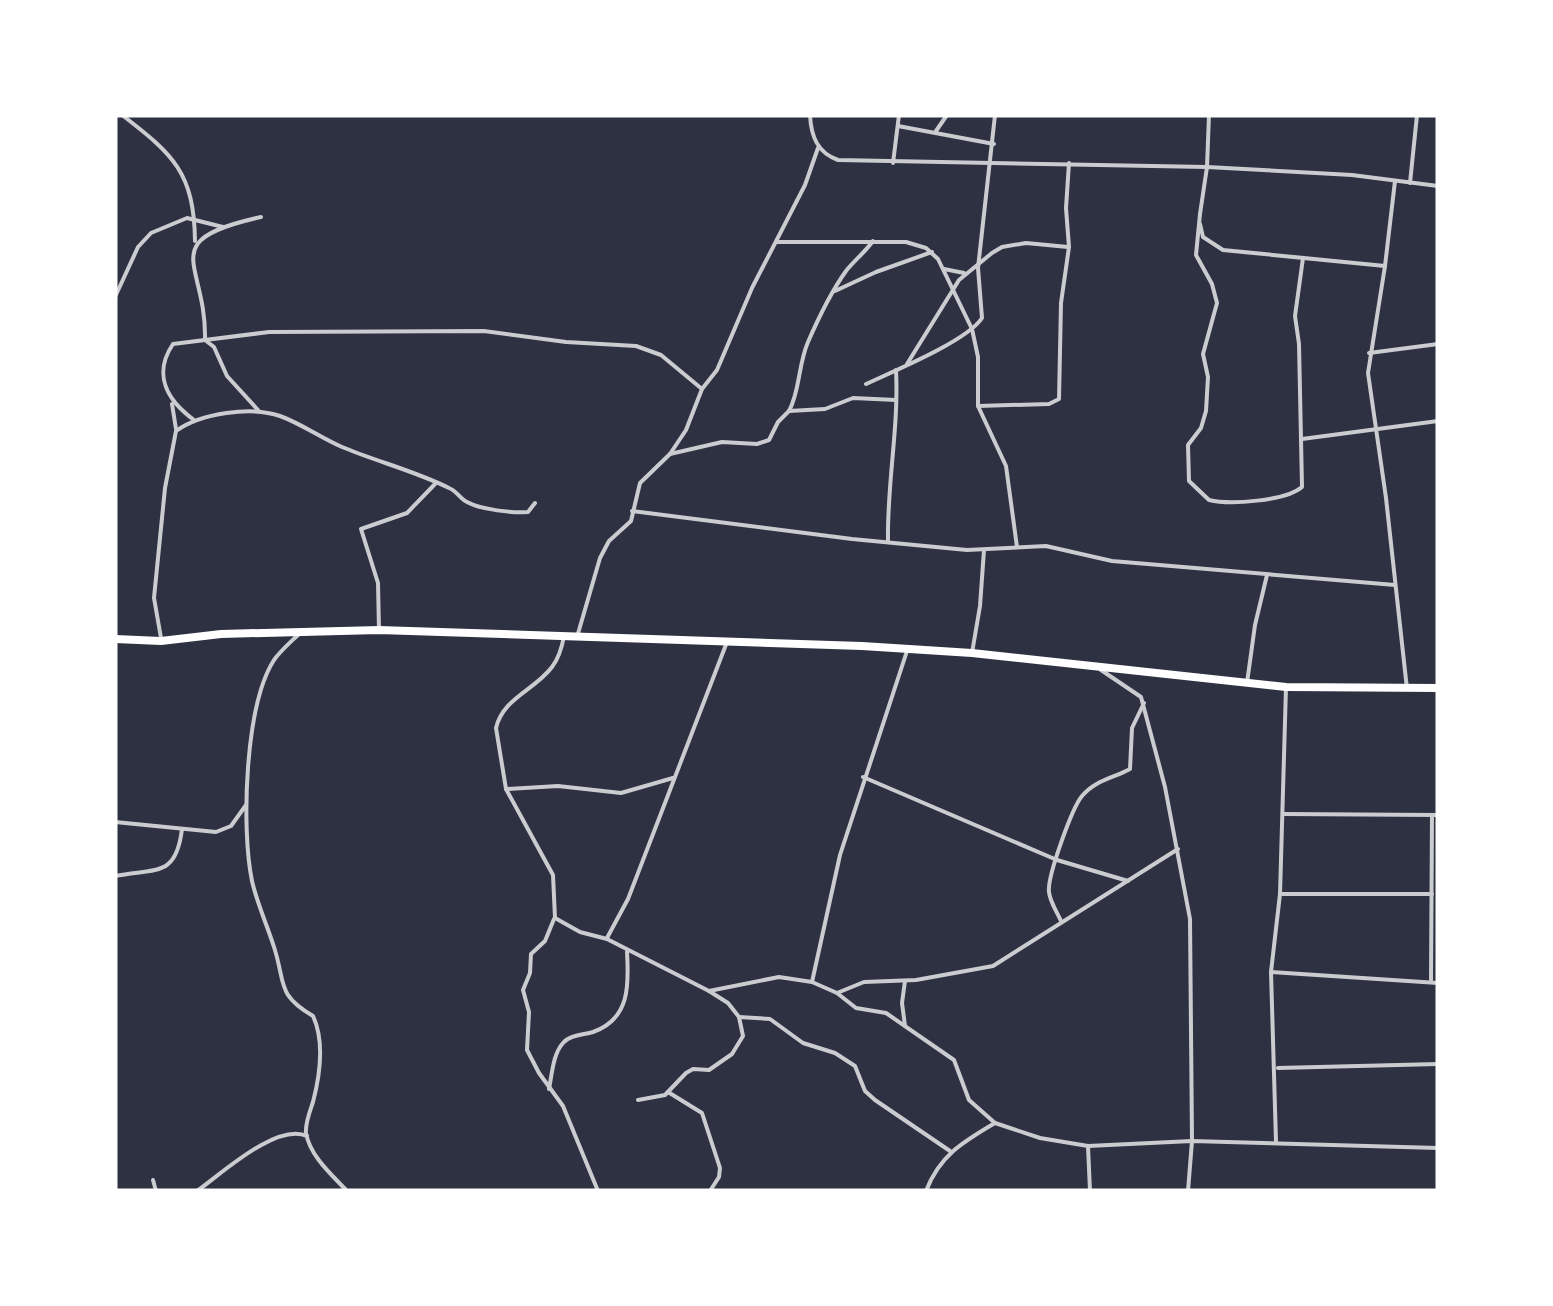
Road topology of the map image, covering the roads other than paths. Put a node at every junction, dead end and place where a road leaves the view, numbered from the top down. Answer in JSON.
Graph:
{"nodes":[{"id":1,"x":122,"y":115,"type":"edge"},
{"id":2,"x":810,"y":115,"type":"edge"},
{"id":3,"x":899,"y":115,"type":"edge"},
{"id":4,"x":947,"y":115,"type":"edge"},
{"id":5,"x":995,"y":115,"type":"edge"},
{"id":6,"x":1209,"y":115,"type":"edge"},
{"id":7,"x":1417,"y":115,"type":"edge"},
{"id":8,"x":898,"y":126,"type":"junction"},
{"id":9,"x":936,"y":131,"type":"junction"},
{"id":10,"x":994,"y":144,"type":"junction"},
{"id":11,"x":818,"y":148,"type":"junction"},
{"id":12,"x":992,"y":161,"type":"junction"},
{"id":13,"x":1069,"y":162,"type":"junction"},
{"id":14,"x":892,"y":163,"type":"junction"},
{"id":15,"x":1207,"y":167,"type":"junction"},
{"id":16,"x":1394,"y":181,"type":"junction"},
{"id":17,"x":1410,"y":183,"type":"junction"},
{"id":18,"x":1438,"y":186,"type":"edge"},
{"id":19,"x":1200,"y":214,"type":"junction"},
{"id":20,"x":261,"y":217,"type":"dead end"},
{"id":21,"x":194,"y":218,"type":"junction"},
{"id":22,"x":224,"y":228,"type":"junction"},
{"id":23,"x":872,"y":241,"type":"junction"},
{"id":24,"x":777,"y":242,"type":"junction"},
{"id":25,"x":195,"y":244,"type":"junction"},
{"id":26,"x":1069,"y":247,"type":"junction"},
{"id":27,"x":932,"y":252,"type":"junction"},
{"id":28,"x":1303,"y":258,"type":"junction"},
{"id":29,"x":1385,"y":266,"type":"junction"},
{"id":30,"x":978,"y":268,"type":"junction"},
{"id":31,"x":944,"y":269,"type":"junction"},
{"id":32,"x":969,"y":273,"type":"junction"},
{"id":33,"x":953,"y":290,"type":"junction"},
{"id":34,"x":834,"y":292,"type":"junction"},
{"id":35,"x":115,"y":297,"type":"edge"},
{"id":36,"x":972,"y":329,"type":"junction"},
{"id":37,"x":205,"y":340,"type":"junction"},
{"id":38,"x":1438,"y":344,"type":"edge"},
{"id":39,"x":1368,"y":353,"type":"junction"},
{"id":40,"x":907,"y":364,"type":"junction"},
{"id":41,"x":896,"y":370,"type":"junction"},
{"id":42,"x":866,"y":384,"type":"dead end"},
{"id":43,"x":702,"y":389,"type":"junction"},
{"id":44,"x":171,"y":400,"type":"junction"},
{"id":45,"x":896,"y":400,"type":"junction"},
{"id":46,"x":978,"y":406,"type":"junction"},
{"id":47,"x":789,"y":411,"type":"junction"},
{"id":48,"x":259,"y":412,"type":"junction"},
{"id":49,"x":194,"y":420,"type":"junction"},
{"id":50,"x":1438,"y":420,"type":"edge"},
{"id":51,"x":1376,"y":428,"type":"junction"},
{"id":52,"x":176,"y":431,"type":"junction"},
{"id":53,"x":1302,"y":439,"type":"junction"},
{"id":54,"x":670,"y":454,"type":"junction"},
{"id":55,"x":435,"y":484,"type":"junction"},
{"id":56,"x":535,"y":503,"type":"dead end"},
{"id":57,"x":632,"y":510,"type":"junction"},
{"id":58,"x":888,"y":542,"type":"junction"},
{"id":59,"x":1017,"y":548,"type":"junction"},
{"id":60,"x":984,"y":550,"type":"junction"},
{"id":61,"x":1267,"y":575,"type":"junction"},
{"id":62,"x":1394,"y":585,"type":"junction"},
{"id":63,"x":379,"y":630,"type":"junction"},
{"id":64,"x":301,"y":632,"type":"junction"},
{"id":65,"x":564,"y":636,"type":"junction"},
{"id":66,"x":577,"y":637,"type":"junction"},
{"id":67,"x":115,"y":639,"type":"edge"},
{"id":68,"x":161,"y":641,"type":"junction"},
{"id":69,"x":727,"y":642,"type":"junction"},
{"id":70,"x":908,"y":650,"type":"junction"},
{"id":71,"x":972,"y":654,"type":"junction"},
{"id":72,"x":1097,"y":667,"type":"junction"},
{"id":73,"x":1247,"y":684,"type":"junction"},
{"id":74,"x":1286,"y":687,"type":"junction"},
{"id":75,"x":1438,"y":688,"type":"edge"},
{"id":76,"x":1407,"y":689,"type":"junction"},
{"id":77,"x":1144,"y":703,"type":"junction"},
{"id":78,"x":863,"y":777,"type":"junction"},
{"id":79,"x":674,"y":778,"type":"junction"},
{"id":80,"x":506,"y":789,"type":"junction"},
{"id":81,"x":248,"y":800,"type":"junction"},
{"id":82,"x":1281,"y":814,"type":"junction"},
{"id":83,"x":1435,"y":815,"type":"edge"},
{"id":84,"x":115,"y":822,"type":"edge"},
{"id":85,"x":182,"y":829,"type":"junction"},
{"id":86,"x":1178,"y":848,"type":"junction"},
{"id":87,"x":1057,"y":860,"type":"junction"},
{"id":88,"x":115,"y":876,"type":"edge"},
{"id":89,"x":1129,"y":881,"type":"junction"},
{"id":90,"x":1280,"y":894,"type":"junction"},
{"id":91,"x":1432,"y":894,"type":"junction"},
{"id":92,"x":555,"y":918,"type":"junction"},
{"id":93,"x":1061,"y":921,"type":"junction"},
{"id":94,"x":607,"y":939,"type":"junction"},
{"id":95,"x":627,"y":952,"type":"junction"},
{"id":96,"x":1271,"y":972,"type":"junction"},
{"id":97,"x":906,"y":981,"type":"junction"},
{"id":98,"x":812,"y":982,"type":"junction"},
{"id":99,"x":1435,"y":982,"type":"edge"},
{"id":100,"x":709,"y":991,"type":"junction"},
{"id":101,"x":837,"y":994,"type":"junction"},
{"id":102,"x":739,"y":1016,"type":"junction"},
{"id":103,"x":905,"y":1026,"type":"junction"},
{"id":104,"x":1438,"y":1064,"type":"edge"},
{"id":105,"x":1276,"y":1068,"type":"junction"},
{"id":106,"x":550,"y":1089,"type":"junction"},
{"id":107,"x":668,"y":1092,"type":"junction"},
{"id":108,"x":638,"y":1100,"type":"dead end"},
{"id":109,"x":995,"y":1123,"type":"junction"},
{"id":110,"x":307,"y":1136,"type":"junction"},
{"id":111,"x":1192,"y":1142,"type":"junction"},
{"id":112,"x":1276,"y":1142,"type":"junction"},
{"id":113,"x":1088,"y":1146,"type":"junction"},
{"id":114,"x":1438,"y":1148,"type":"edge"},
{"id":115,"x":950,"y":1151,"type":"junction"},
{"id":116,"x":153,"y":1180,"type":"dead end"},
{"id":117,"x":156,"y":1191,"type":"edge"},
{"id":118,"x":197,"y":1191,"type":"edge"},
{"id":119,"x":347,"y":1191,"type":"edge"},
{"id":120,"x":598,"y":1191,"type":"edge"},
{"id":121,"x":710,"y":1191,"type":"edge"},
{"id":122,"x":926,"y":1191,"type":"edge"},
{"id":123,"x":1090,"y":1191,"type":"edge"},
{"id":124,"x":1188,"y":1191,"type":"edge"}],
"edges":[{"from":1,"to":21,"type":"street"},
{"from":2,"to":11,"type":"street"},
{"from":3,"to":8,"type":"street"},
{"from":4,"to":9,"type":"street"},
{"from":5,"to":10,"type":"street"},
{"from":6,"to":15,"type":"street"},
{"from":7,"to":17,"type":"street"},
{"from":8,"to":9,"type":"street"},
{"from":8,"to":14,"type":"street"},
{"from":9,"to":10,"type":"street"},
{"from":10,"to":12,"type":"street"},
{"from":11,"to":14,"type":"street"},
{"from":11,"to":24,"type":"street"},
{"from":12,"to":13,"type":"street"},
{"from":12,"to":14,"type":"street"},
{"from":12,"to":30,"type":"street"},
{"from":13,"to":15,"type":"street"},
{"from":13,"to":26,"type":"street"},
{"from":15,"to":16,"type":"street"},
{"from":15,"to":19,"type":"street"},
{"from":16,"to":17,"type":"street"},
{"from":16,"to":29,"type":"street"},
{"from":17,"to":18,"type":"street"},
{"from":19,"to":28,"type":"street"},
{"from":19,"to":53,"type":"street"},
{"from":20,"to":22,"type":"street"},
{"from":21,"to":22,"type":"street"},
{"from":21,"to":25,"type":"street"},
{"from":21,"to":35,"type":"street"},
{"from":22,"to":25,"type":"street"},
{"from":23,"to":24,"type":"street"},
{"from":23,"to":27,"type":"street"},
{"from":23,"to":34,"type":"street"},
{"from":24,"to":43,"type":"street"},
{"from":25,"to":37,"type":"street"},
{"from":26,"to":30,"type":"street"},
{"from":26,"to":46,"type":"street"},
{"from":27,"to":31,"type":"street"},
{"from":27,"to":34,"type":"street"},
{"from":28,"to":29,"type":"street"},
{"from":28,"to":53,"type":"street"},
{"from":29,"to":39,"type":"street"},
{"from":30,"to":32,"type":"street"},
{"from":30,"to":36,"type":"street"},
{"from":31,"to":32,"type":"street"},
{"from":31,"to":33,"type":"street"},
{"from":32,"to":33,"type":"street"},
{"from":33,"to":36,"type":"street"},
{"from":33,"to":40,"type":"street"},
{"from":34,"to":47,"type":"street"},
{"from":36,"to":40,"type":"street"},
{"from":36,"to":46,"type":"street"},
{"from":37,"to":43,"type":"street"},
{"from":37,"to":44,"type":"street"},
{"from":37,"to":48,"type":"street"},
{"from":38,"to":39,"type":"street"},
{"from":39,"to":51,"type":"street"},
{"from":40,"to":41,"type":"street"},
{"from":41,"to":42,"type":"street"},
{"from":41,"to":45,"type":"street"},
{"from":43,"to":54,"type":"street"},
{"from":44,"to":49,"type":"street"},
{"from":44,"to":52,"type":"street"},
{"from":45,"to":47,"type":"street"},
{"from":45,"to":58,"type":"street"},
{"from":46,"to":59,"type":"street"},
{"from":47,"to":54,"type":"street"},
{"from":48,"to":49,"type":"street"},
{"from":48,"to":55,"type":"street"},
{"from":49,"to":52,"type":"street"},
{"from":50,"to":51,"type":"street"},
{"from":51,"to":53,"type":"street"},
{"from":51,"to":62,"type":"street"},
{"from":52,"to":68,"type":"street"},
{"from":54,"to":57,"type":"street"},
{"from":55,"to":56,"type":"street"},
{"from":55,"to":63,"type":"street"},
{"from":57,"to":58,"type":"street"},
{"from":57,"to":66,"type":"street"},
{"from":58,"to":60,"type":"street"},
{"from":59,"to":60,"type":"street"},
{"from":59,"to":61,"type":"street"},
{"from":60,"to":71,"type":"street"},
{"from":61,"to":62,"type":"street"},
{"from":61,"to":73,"type":"street"},
{"from":62,"to":76,"type":"street"},
{"from":63,"to":64,"type":"highway"},
{"from":63,"to":65,"type":"highway"},
{"from":64,"to":68,"type":"highway"},
{"from":64,"to":81,"type":"street"},
{"from":65,"to":66,"type":"highway"},
{"from":65,"to":80,"type":"street"},
{"from":66,"to":69,"type":"highway"},
{"from":67,"to":68,"type":"highway"},
{"from":69,"to":70,"type":"highway"},
{"from":69,"to":79,"type":"street"},
{"from":70,"to":71,"type":"highway"},
{"from":70,"to":78,"type":"street"},
{"from":71,"to":72,"type":"highway"},
{"from":72,"to":73,"type":"highway"},
{"from":72,"to":77,"type":"street"},
{"from":73,"to":74,"type":"highway"},
{"from":74,"to":76,"type":"highway"},
{"from":74,"to":82,"type":"street"},
{"from":75,"to":76,"type":"highway"},
{"from":77,"to":86,"type":"street"},
{"from":77,"to":87,"type":"street"},
{"from":78,"to":87,"type":"street"},
{"from":78,"to":98,"type":"street"},
{"from":79,"to":80,"type":"street"},
{"from":79,"to":94,"type":"street"},
{"from":80,"to":92,"type":"street"},
{"from":81,"to":85,"type":"street"},
{"from":81,"to":110,"type":"street"},
{"from":82,"to":83,"type":"street"},
{"from":82,"to":90,"type":"street"},
{"from":83,"to":91,"type":"street"},
{"from":84,"to":85,"type":"street"},
{"from":85,"to":88,"type":"street"},
{"from":86,"to":89,"type":"street"},
{"from":86,"to":111,"type":"street"},
{"from":87,"to":89,"type":"street"},
{"from":87,"to":93,"type":"street"},
{"from":89,"to":93,"type":"street"},
{"from":90,"to":91,"type":"street"},
{"from":90,"to":96,"type":"street"},
{"from":91,"to":99,"type":"street"},
{"from":92,"to":94,"type":"street"},
{"from":92,"to":106,"type":"street"},
{"from":93,"to":97,"type":"street"},
{"from":94,"to":95,"type":"street"},
{"from":95,"to":100,"type":"street"},
{"from":95,"to":106,"type":"street"},
{"from":96,"to":99,"type":"street"},
{"from":96,"to":105,"type":"street"},
{"from":97,"to":101,"type":"street"},
{"from":97,"to":103,"type":"street"},
{"from":98,"to":100,"type":"street"},
{"from":98,"to":101,"type":"street"},
{"from":100,"to":102,"type":"street"},
{"from":101,"to":103,"type":"street"},
{"from":102,"to":107,"type":"street"},
{"from":102,"to":115,"type":"street"},
{"from":103,"to":109,"type":"street"},
{"from":104,"to":105,"type":"street"},
{"from":105,"to":112,"type":"street"},
{"from":106,"to":120,"type":"street"},
{"from":107,"to":108,"type":"street"},
{"from":107,"to":121,"type":"street"},
{"from":109,"to":113,"type":"street"},
{"from":109,"to":115,"type":"street"},
{"from":110,"to":118,"type":"street"},
{"from":110,"to":119,"type":"street"},
{"from":111,"to":112,"type":"street"},
{"from":111,"to":113,"type":"street"},
{"from":111,"to":124,"type":"street"},
{"from":112,"to":114,"type":"street"},
{"from":113,"to":123,"type":"street"},
{"from":115,"to":122,"type":"street"},
{"from":116,"to":117,"type":"street"}]}
